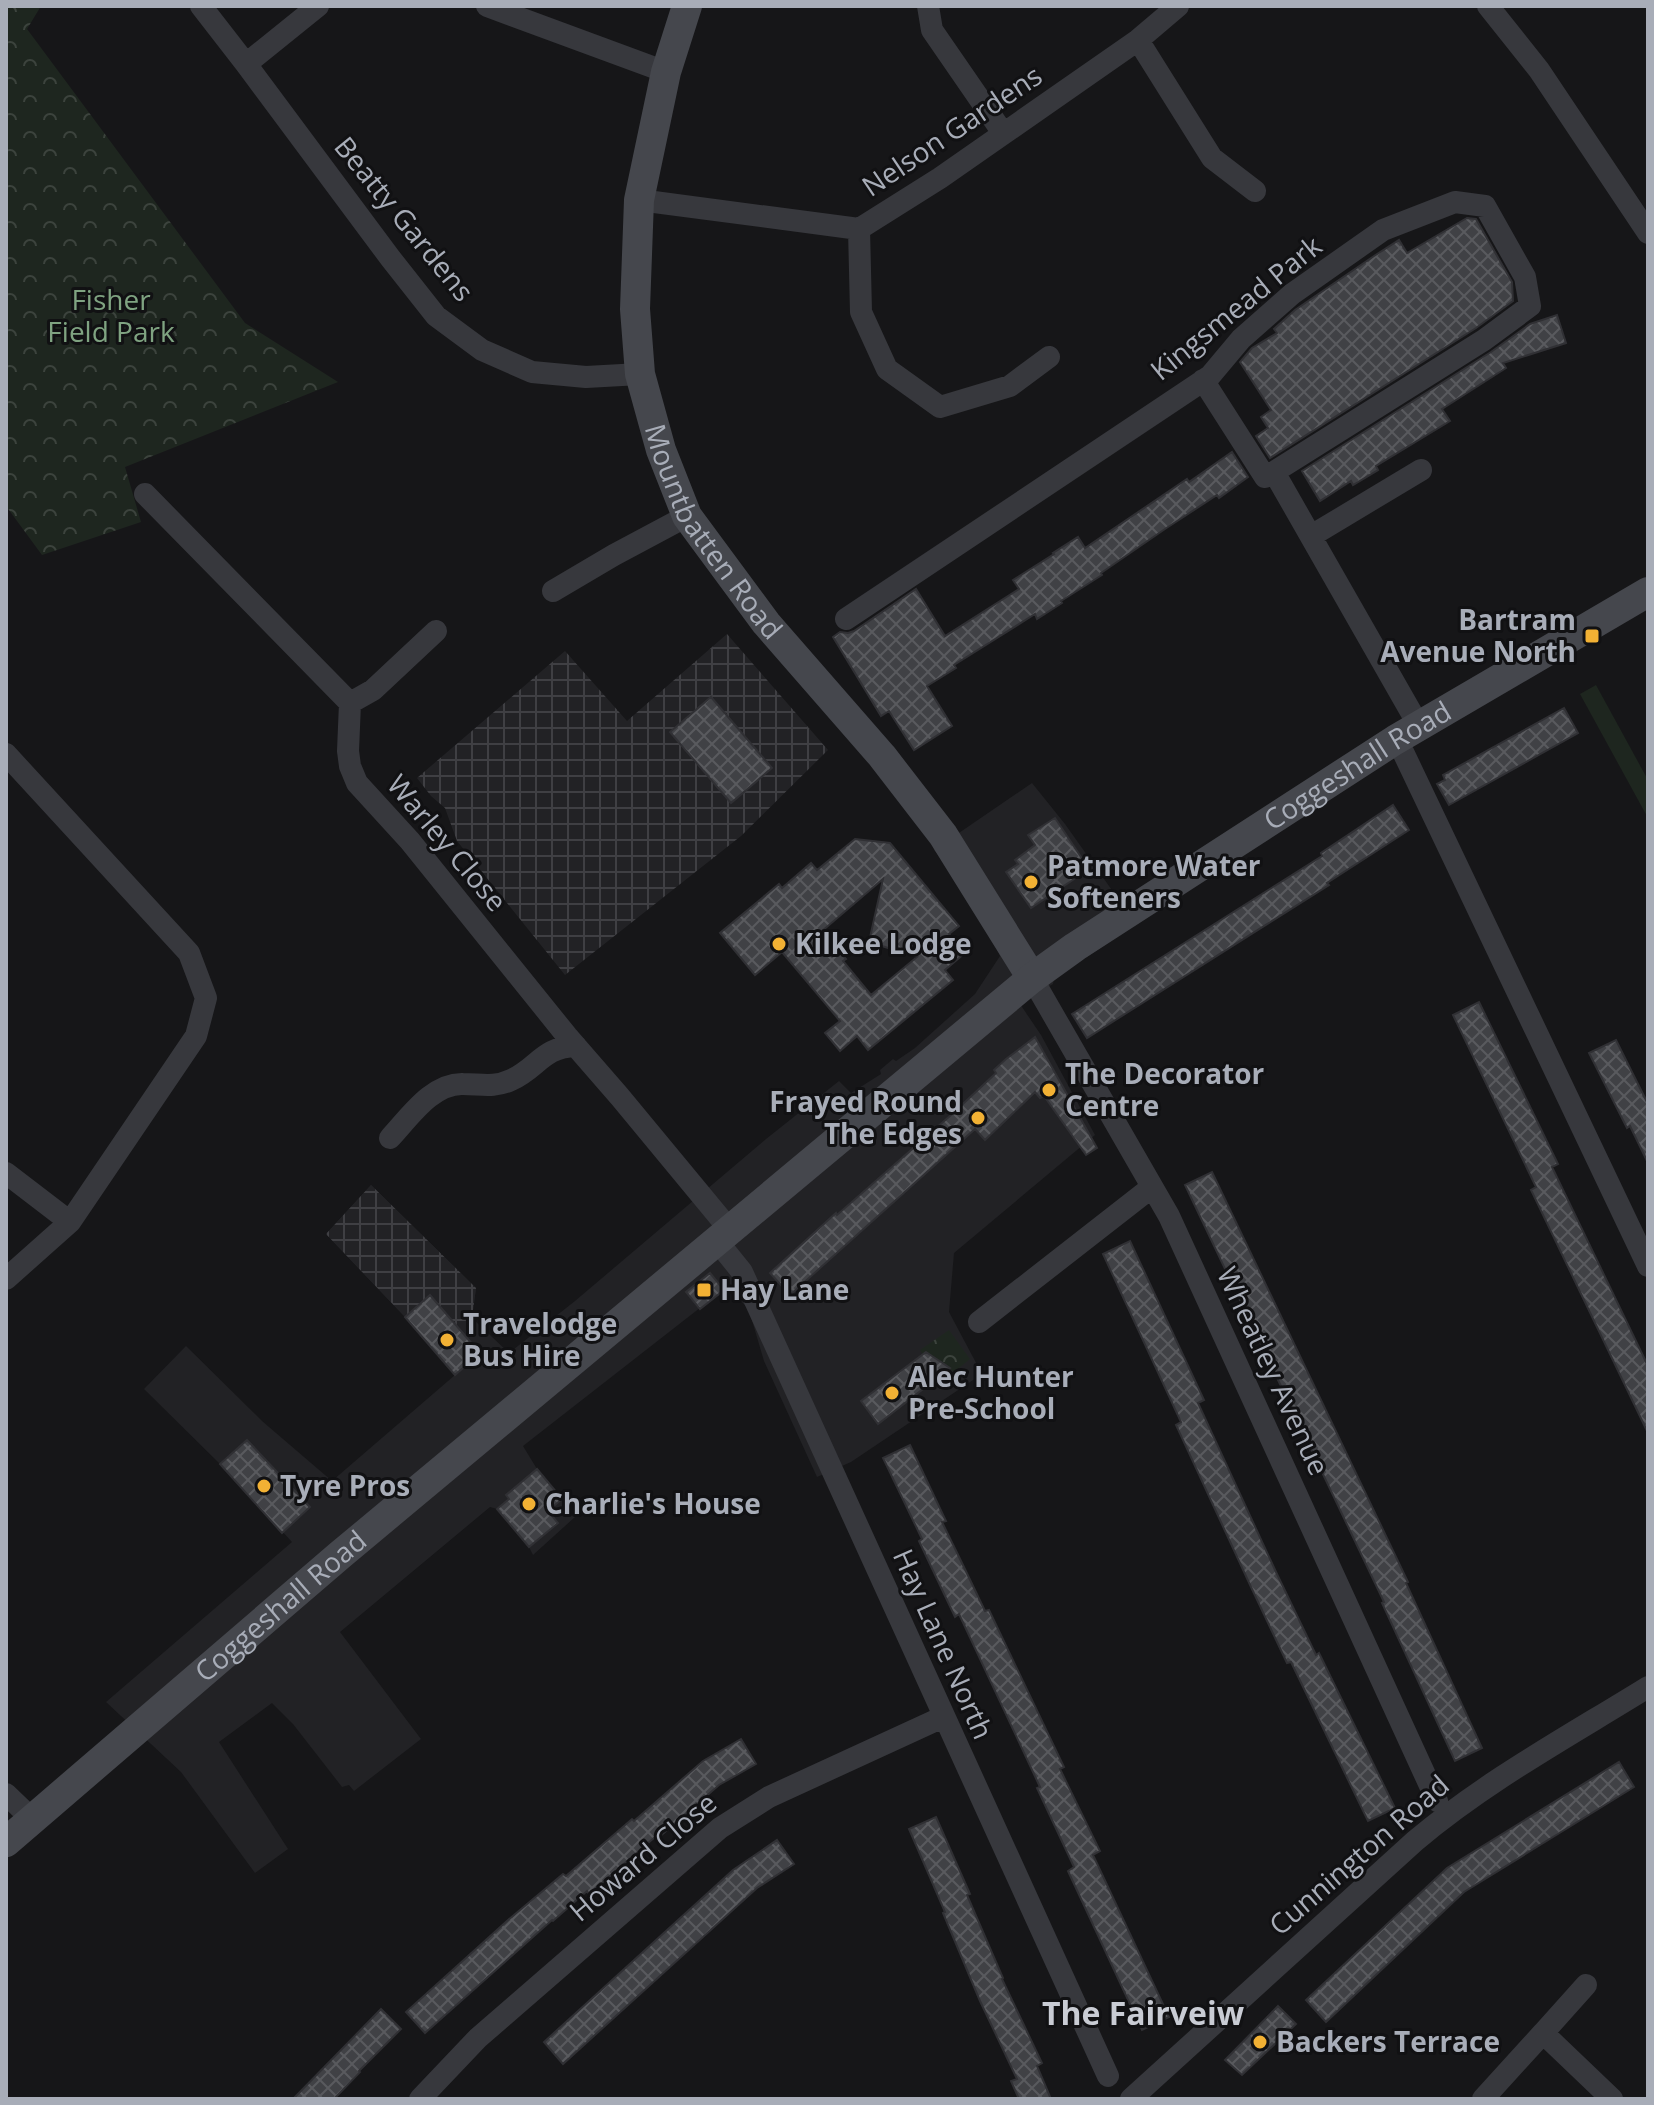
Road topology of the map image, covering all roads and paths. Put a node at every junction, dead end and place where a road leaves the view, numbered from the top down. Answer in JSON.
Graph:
{"nodes":[{"id":1,"x":201,"y":6,"type":"edge"},
{"id":2,"x":318,"y":6,"type":"edge"},
{"id":3,"x":487,"y":6,"type":"edge"},
{"id":4,"x":687,"y":6,"type":"edge"},
{"id":5,"x":928,"y":6,"type":"edge"},
{"id":6,"x":1178,"y":6,"type":"edge"},
{"id":7,"x":1488,"y":6,"type":"edge"},
{"id":8,"x":1138,"y":40,"type":"junction"},
{"id":9,"x":246,"y":64,"type":"junction"},
{"id":10,"x":666,"y":72,"type":"junction"},
{"id":11,"x":1003,"y":133,"type":"junction"},
{"id":12,"x":1255,"y":191,"type":"dead end"},
{"id":13,"x":639,"y":200,"type":"junction"},
{"id":14,"x":859,"y":229,"type":"junction"},
{"id":15,"x":1648,"y":233,"type":"edge"},
{"id":16,"x":1049,"y":357,"type":"dead end"},
{"id":17,"x":640,"y":374,"type":"junction"},
{"id":18,"x":1203,"y":380,"type":"junction"},
{"id":19,"x":1421,"y":470,"type":"dead end"},
{"id":20,"x":1265,"y":477,"type":"dead end"},
{"id":21,"x":145,"y":494,"type":"dead end"},
{"id":22,"x":687,"y":516,"type":"junction"},
{"id":23,"x":1311,"y":536,"type":"junction"},
{"id":24,"x":553,"y":591,"type":"dead end"},
{"id":25,"x":1648,"y":592,"type":"edge"},
{"id":26,"x":846,"y":619,"type":"dead end"},
{"id":27,"x":436,"y":631,"type":"dead end"},
{"id":28,"x":350,"y":703,"type":"junction"},
{"id":29,"x":1407,"y":733,"type":"junction"},
{"id":30,"x":6,"y":754,"type":"edge"},
{"id":31,"x":1032,"y":978,"type":"junction"},
{"id":32,"x":576,"y":1046,"type":"junction"},
{"id":33,"x":390,"y":1138,"type":"dead end"},
{"id":34,"x":6,"y":1173,"type":"edge"},
{"id":35,"x":1152,"y":1187,"type":"junction"},
{"id":36,"x":70,"y":1222,"type":"junction"},
{"id":37,"x":723,"y":1236,"type":"junction"},
{"id":38,"x":1648,"y":1266,"type":"edge"},
{"id":39,"x":6,"y":1279,"type":"edge"},
{"id":40,"x":979,"y":1322,"type":"dead end"},
{"id":41,"x":1648,"y":1687,"type":"edge"},
{"id":42,"x":943,"y":1717,"type":"junction"},
{"id":43,"x":6,"y":1794,"type":"edge"},
{"id":44,"x":1437,"y":1801,"type":"dead end"},
{"id":45,"x":33,"y":1820,"type":"junction"},
{"id":46,"x":6,"y":1842,"type":"edge"},
{"id":47,"x":1586,"y":1985,"type":"dead end"},
{"id":48,"x":1543,"y":2033,"type":"junction"},
{"id":49,"x":1108,"y":2076,"type":"dead end"},
{"id":50,"x":1131,"y":2098,"type":"edge"},
{"id":51,"x":420,"y":2099,"type":"edge"},
{"id":52,"x":1483,"y":2099,"type":"edge"},
{"id":53,"x":1612,"y":2099,"type":"edge"}],
"edges":[{"from":1,"to":9,"type":"street","name":"Beatty Gardens"},
{"from":2,"to":9,"type":"street"},
{"from":3,"to":10,"type":"street"},
{"from":4,"to":10,"type":"main road","name":"Mountbatten Road"},
{"from":5,"to":11,"type":"street"},
{"from":6,"to":8,"type":"street","name":"Nelson Gardens"},
{"from":7,"to":15,"type":"street"},
{"from":8,"to":11,"type":"street","name":"Nelson Gardens"},
{"from":8,"to":12,"type":"street"},
{"from":9,"to":17,"type":"street","name":"Beatty Gardens"},
{"from":10,"to":13,"type":"main road","name":"Mountbatten Road"},
{"from":11,"to":14,"type":"street","name":"Nelson Gardens"},
{"from":13,"to":14,"type":"street","name":"Nelson Gardens"},
{"from":13,"to":17,"type":"main road","name":"Mountbatten Road"},
{"from":14,"to":16,"type":"street"},
{"from":17,"to":22,"type":"main road","name":"Mountbatten Road"},
{"from":18,"to":20,"type":"street"},
{"from":18,"to":23,"type":"street","name":"Kingsmead Park"},
{"from":18,"to":26,"type":"street","name":"Kingsmead Park"},
{"from":19,"to":23,"type":"street"},
{"from":21,"to":28,"type":"street"},
{"from":22,"to":24,"type":"street"},
{"from":22,"to":31,"type":"main road","name":"Mountbatten Road"},
{"from":23,"to":29,"type":"street","name":"Kingsmead Park"},
{"from":25,"to":29,"type":"main road","name":"Coggeshall Road"},
{"from":27,"to":28,"type":"street"},
{"from":28,"to":32,"type":"street","name":"Warley Close"},
{"from":29,"to":31,"type":"main road","name":"Coggeshall Road"},
{"from":29,"to":38,"type":"street"},
{"from":30,"to":36,"type":"street"},
{"from":31,"to":35,"type":"street","name":"Wheatley Avenue"},
{"from":31,"to":37,"type":"main road","name":"Coggeshall Road"},
{"from":32,"to":33,"type":"street"},
{"from":32,"to":37,"type":"street","name":"Warley Close"},
{"from":34,"to":36,"type":"street"},
{"from":35,"to":40,"type":"street"},
{"from":35,"to":44,"type":"street","name":"Wheatley Avenue"},
{"from":36,"to":39,"type":"street"},
{"from":37,"to":42,"type":"street","name":"Hay Lane North"},
{"from":37,"to":45,"type":"main road","name":"Coggeshall Road"},
{"from":41,"to":50,"type":"street","name":"Cunnington Road"},
{"from":42,"to":49,"type":"street","name":"Hay Lane North"},
{"from":42,"to":51,"type":"street","name":"Howard Close"},
{"from":43,"to":45,"type":"street"},
{"from":45,"to":46,"type":"main road","name":"Coggeshall Road"},
{"from":47,"to":48,"type":"street"},
{"from":48,"to":52,"type":"street"},
{"from":48,"to":53,"type":"street"}]}
